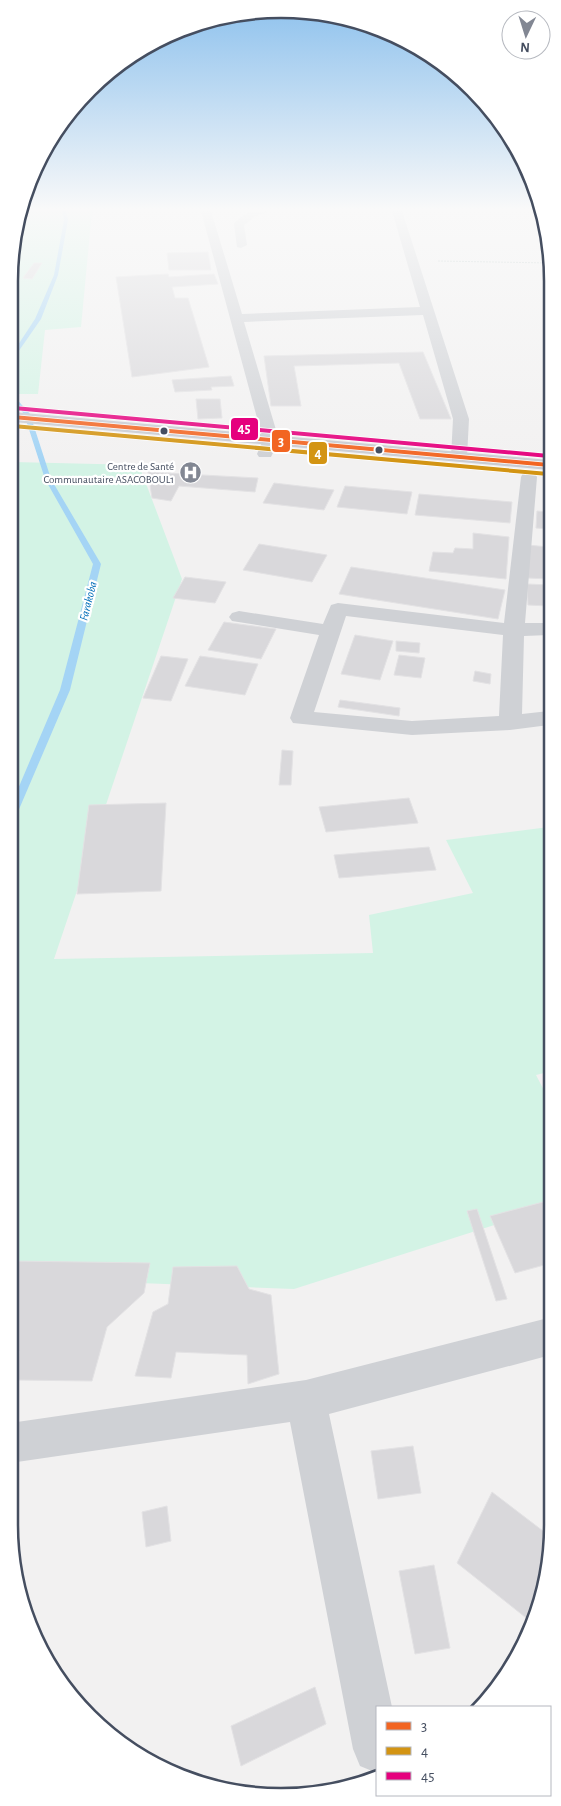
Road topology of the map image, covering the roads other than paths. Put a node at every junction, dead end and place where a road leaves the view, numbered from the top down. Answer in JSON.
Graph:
{"nodes":[{"id":1,"x":230,"y":295,"type":"edge"},
{"id":2,"x":423,"y":295,"type":"edge"},
{"id":3,"x":428,"y":311,"type":"junction"},
{"id":4,"x":236,"y":318,"type":"junction"},
{"id":5,"x":18,"y":417,"type":"edge"},
{"id":6,"x":18,"y":432,"type":"edge"},
{"id":7,"x":268,"y":447,"type":"junction"},
{"id":8,"x":323,"y":452,"type":"junction"},
{"id":9,"x":458,"y":457,"type":"junction"},
{"id":10,"x":544,"y":465,"type":"edge"},
{"id":11,"x":528,"y":477,"type":"junction"},
{"id":12,"x":544,"y":479,"type":"edge"},
{"id":13,"x":239,"y":617,"type":"dead end"},
{"id":14,"x":544,"y":629,"type":"edge"},
{"id":15,"x":331,"y":630,"type":"junction"},
{"id":16,"x":514,"y":630,"type":"junction"},
{"id":17,"x":544,"y":719,"type":"edge"},
{"id":18,"x":510,"y":723,"type":"junction"},
{"id":19,"x":544,"y":1338,"type":"edge"},
{"id":20,"x":306,"y":1400,"type":"junction"},
{"id":21,"x":18,"y":1442,"type":"edge"},
{"id":22,"x":376,"y":1744,"type":"edge"}],
"edges":[{"from":1,"to":4,"type":"street"},
{"from":2,"to":3,"type":"street"},
{"from":3,"to":4,"type":"street"},
{"from":3,"to":9,"type":"street"},
{"from":4,"to":7,"type":"street"},
{"from":5,"to":7,"type":"main road"},
{"from":6,"to":7,"type":"main road"},
{"from":7,"to":8,"type":"main road"},
{"from":8,"to":9,"type":"main road"},
{"from":8,"to":11,"type":"main road"},
{"from":9,"to":10,"type":"main road"},
{"from":11,"to":12,"type":"main road"},
{"from":11,"to":16,"type":"street"},
{"from":13,"to":15,"type":"street"},
{"from":14,"to":16,"type":"street"},
{"from":15,"to":16,"type":"street"},
{"from":15,"to":18,"type":"street"},
{"from":16,"to":18,"type":"street"},
{"from":17,"to":18,"type":"street"},
{"from":19,"to":20,"type":"street"},
{"from":20,"to":21,"type":"street"},
{"from":20,"to":22,"type":"street"}]}
